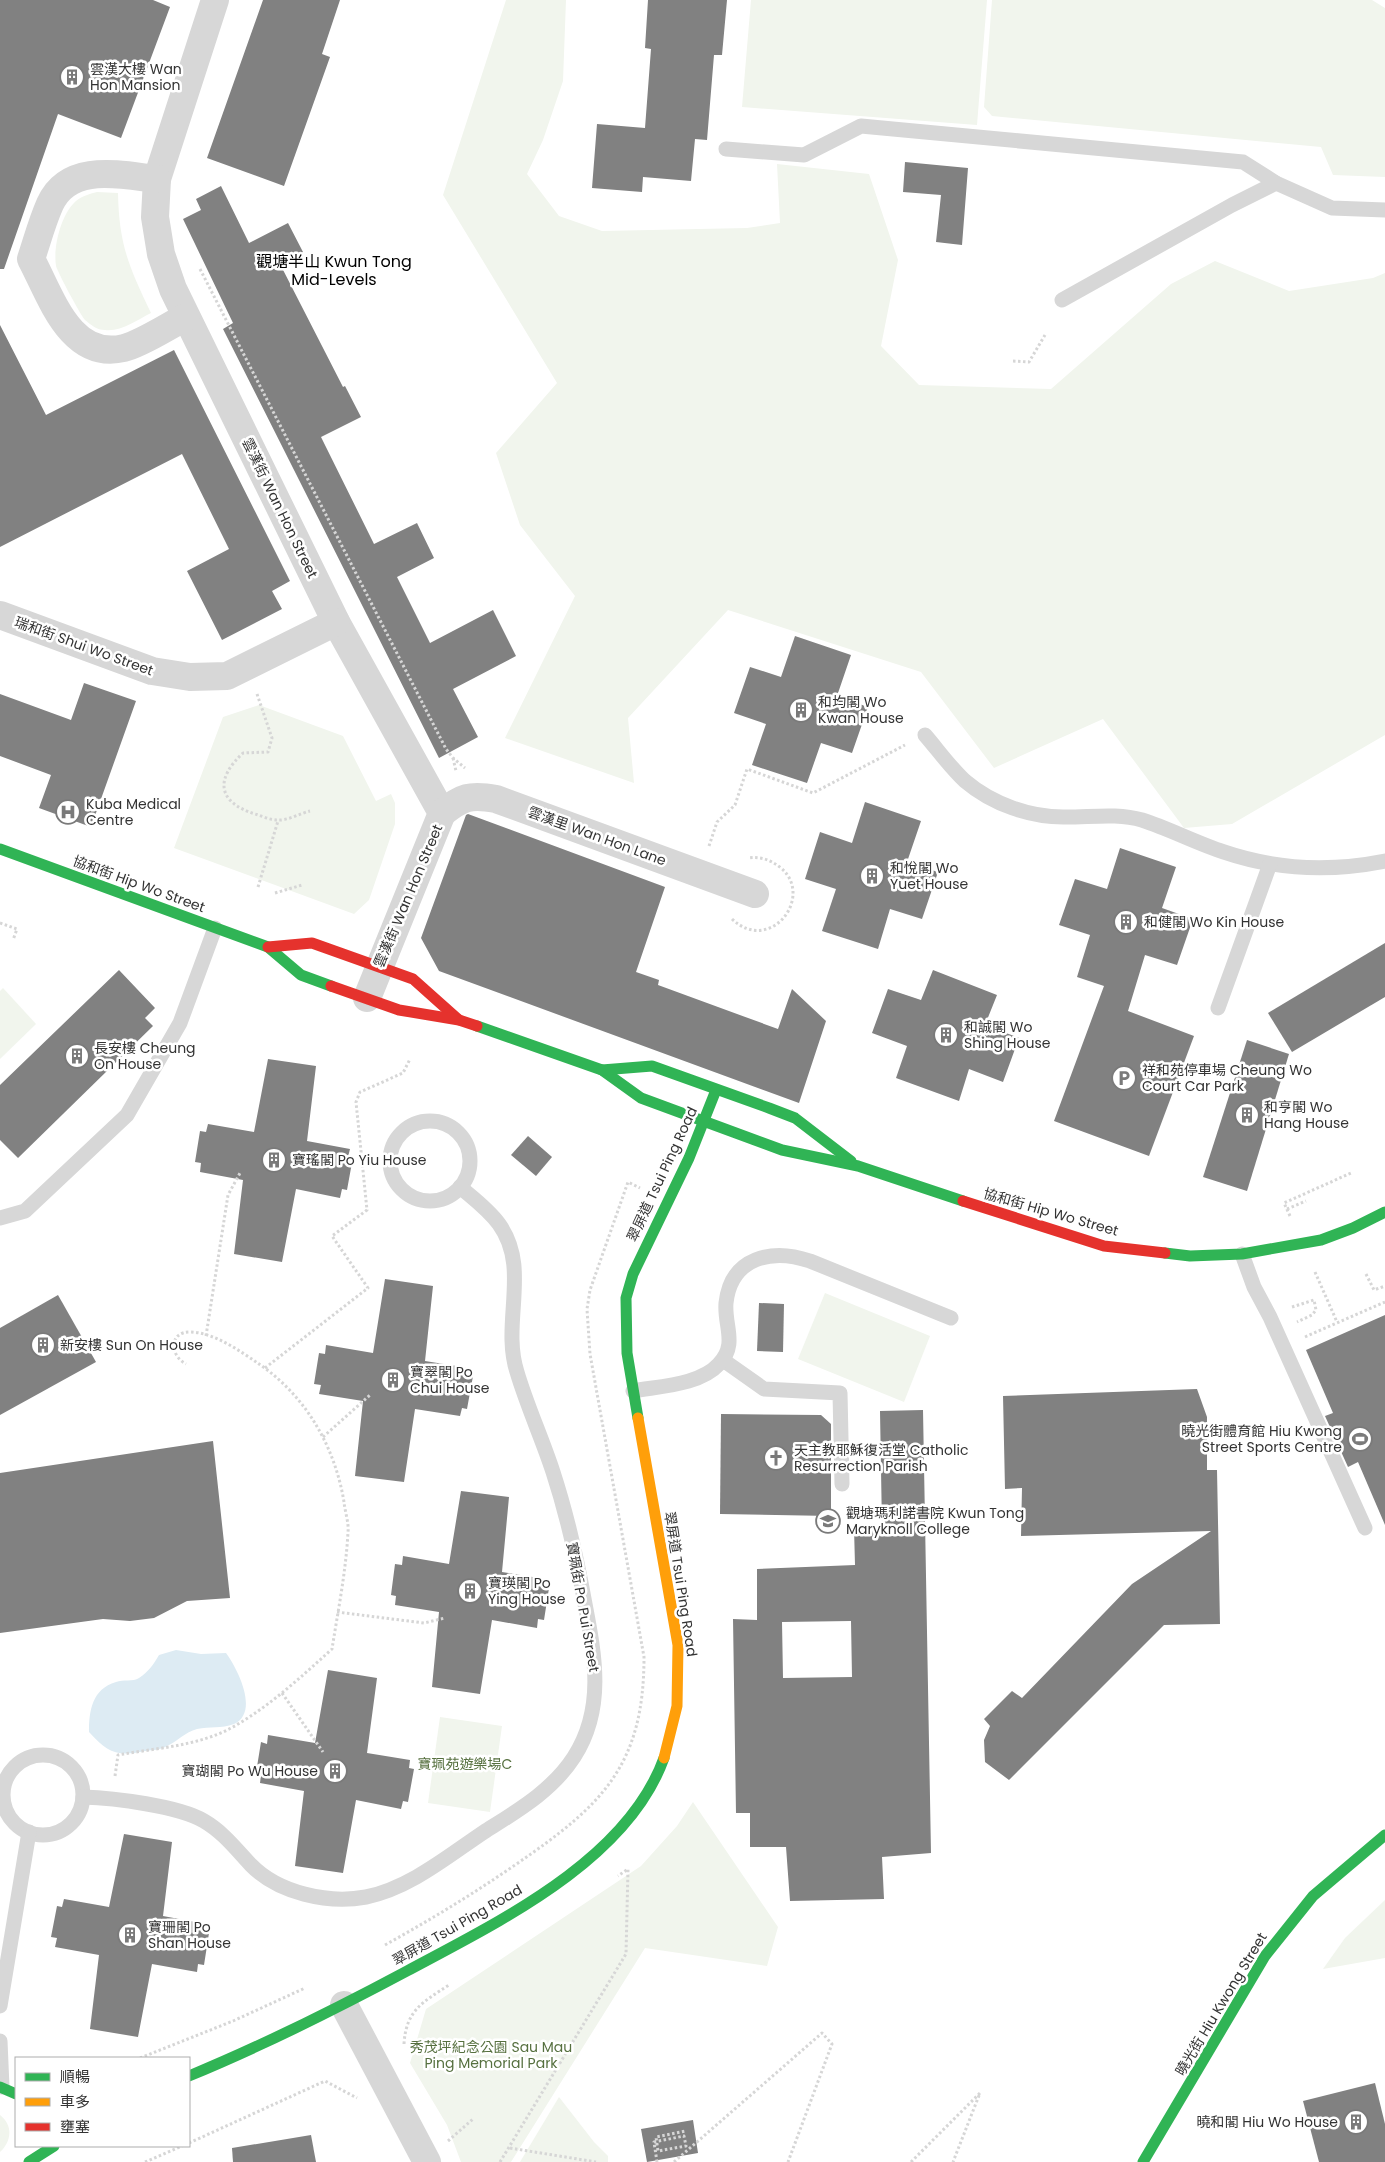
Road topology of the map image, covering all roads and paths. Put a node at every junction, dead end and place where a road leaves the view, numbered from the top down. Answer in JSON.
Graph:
{"nodes":[{"id":1,"x":215,"y":0,"type":"edge"},
{"id":2,"x":726,"y":148,"type":"dead end"},
{"id":3,"x":157,"y":179,"type":"junction"},
{"id":4,"x":1276,"y":183,"type":"junction"},
{"id":5,"x":1385,"y":210,"type":"edge"},
{"id":6,"x":197,"y":262,"type":"dead end"},
{"id":7,"x":1062,"y":300,"type":"dead end"},
{"id":8,"x":186,"y":317,"type":"junction"},
{"id":9,"x":1045,"y":335,"type":"dead end"},
{"id":10,"x":1013,"y":361,"type":"dead end"},
{"id":11,"x":0,"y":615,"type":"edge"},
{"id":12,"x":336,"y":622,"type":"junction"},
{"id":13,"x":255,"y":686,"type":"dead end"},
{"id":14,"x":925,"y":735,"type":"joint"},
{"id":15,"x":468,"y":770,"type":"dead end"},
{"id":16,"x":310,"y":810,"type":"dead end"},
{"id":17,"x":442,"y":813,"type":"junction"},
{"id":18,"x":278,"y":820,"type":"junction"},
{"id":19,"x":708,"y":848,"type":"dead end"},
{"id":20,"x":0,"y":849,"type":"edge"},
{"id":21,"x":1385,"y":861,"type":"edge"},
{"id":22,"x":1270,"y":864,"type":"junction"},
{"id":23,"x":302,"y":885,"type":"dead end"},
{"id":24,"x":258,"y":888,"type":"dead end"},
{"id":25,"x":275,"y":893,"type":"dead end"},
{"id":26,"x":755,"y":894,"type":"dead end"},
{"id":27,"x":0,"y":923,"type":"edge"},
{"id":28,"x":215,"y":928,"type":"junction"},
{"id":29,"x":13,"y":940,"type":"dead end"},
{"id":30,"x":268,"y":947,"type":"junction"},
{"id":31,"x":379,"y":966,"type":"junction"},
{"id":32,"x":367,"y":998,"type":"junction"},
{"id":33,"x":1218,"y":1008,"type":"dead end"},
{"id":34,"x":459,"y":1020,"type":"junction"},
{"id":35,"x":410,"y":1059,"type":"dead end"},
{"id":36,"x":602,"y":1070,"type":"junction"},
{"id":37,"x":716,"y":1090,"type":"junction"},
{"id":38,"x":704,"y":1122,"type":"junction"},
{"id":39,"x":858,"y":1166,"type":"junction"},
{"id":40,"x":1351,"y":1172,"type":"dead end"},
{"id":41,"x":240,"y":1173,"type":"dead end"},
{"id":42,"x":628,"y":1182,"type":"dead end"},
{"id":43,"x":460,"y":1188,"type":"junction"},
{"id":44,"x":1306,"y":1201,"type":"dead end"},
{"id":45,"x":1284,"y":1203,"type":"dead end"},
{"id":46,"x":1287,"y":1209,"type":"dead end"},
{"id":47,"x":1385,"y":1212,"type":"edge"},
{"id":48,"x":0,"y":1218,"type":"edge"},
{"id":49,"x":1242,"y":1254,"type":"junction"},
{"id":50,"x":1366,"y":1274,"type":"dead end"},
{"id":51,"x":1385,"y":1286,"type":"edge"},
{"id":52,"x":1385,"y":1302,"type":"edge"},
{"id":53,"x":1270,"y":1317,"type":"junction"},
{"id":54,"x":951,"y":1318,"type":"dead end"},
{"id":55,"x":1297,"y":1331,"type":"dead end"},
{"id":56,"x":206,"y":1336,"type":"junction"},
{"id":57,"x":1301,"y":1339,"type":"dead end"},
{"id":58,"x":723,"y":1360,"type":"junction"},
{"id":59,"x":186,"y":1364,"type":"dead end"},
{"id":60,"x":264,"y":1368,"type":"junction"},
{"id":61,"x":633,"y":1391,"type":"junction"},
{"id":62,"x":370,"y":1395,"type":"dead end"},
{"id":63,"x":323,"y":1436,"type":"junction"},
{"id":64,"x":842,"y":1484,"type":"dead end"},
{"id":65,"x":1365,"y":1528,"type":"dead end"},
{"id":66,"x":337,"y":1612,"type":"junction"},
{"id":67,"x":445,"y":1618,"type":"dead end"},
{"id":68,"x":282,"y":1693,"type":"junction"},
{"id":69,"x":323,"y":1752,"type":"dead end"},
{"id":70,"x":4,"y":1772,"type":"edge"},
{"id":71,"x":83,"y":1797,"type":"junction"},
{"id":72,"x":112,"y":1798,"type":"junction"},
{"id":73,"x":29,"y":1832,"type":"junction"},
{"id":74,"x":1385,"y":1835,"type":"edge"},
{"id":75,"x":611,"y":1880,"type":"dead end"},
{"id":76,"x":380,"y":1948,"type":"dead end"},
{"id":77,"x":454,"y":1982,"type":"dead end"},
{"id":78,"x":314,"y":1983,"type":"dead end"},
{"id":79,"x":344,"y":2005,"type":"junction"},
{"id":80,"x":0,"y":2006,"type":"edge"},
{"id":81,"x":0,"y":2041,"type":"edge"},
{"id":82,"x":404,"y":2044,"type":"dead end"},
{"id":83,"x":143,"y":2057,"type":"edge"},
{"id":84,"x":190,"y":2076,"type":"edge"},
{"id":85,"x":325,"y":2081,"type":"dead end"},
{"id":86,"x":1,"y":2087,"type":"edge"},
{"id":87,"x":15,"y":2094,"type":"edge"},
{"id":88,"x":473,"y":2119,"type":"dead end"},
{"id":89,"x":686,"y":2131,"type":"dead end"},
{"id":90,"x":190,"y":2143,"type":"edge"},
{"id":91,"x":35,"y":2147,"type":"edge"},
{"id":92,"x":52,"y":2147,"type":"edge"},
{"id":93,"x":180,"y":2147,"type":"edge"},
{"id":94,"x":510,"y":2148,"type":"junction"},
{"id":95,"x":437,"y":2153,"type":"edge"},
{"id":96,"x":29,"y":2162,"type":"edge"},
{"id":97,"x":145,"y":2162,"type":"edge"},
{"id":98,"x":500,"y":2162,"type":"edge"},
{"id":99,"x":596,"y":2162,"type":"edge"},
{"id":100,"x":657,"y":2162,"type":"edge"},
{"id":101,"x":674,"y":2162,"type":"edge"},
{"id":102,"x":788,"y":2162,"type":"edge"},
{"id":103,"x":911,"y":2162,"type":"edge"},
{"id":104,"x":954,"y":2162,"type":"edge"},
{"id":105,"x":1143,"y":2162,"type":"edge"}],
"edges":[{"from":1,"to":3,"type":"street","name":"雲漢街 Wan Hon Street"},
{"from":2,"to":4,"type":"lane"},
{"from":3,"to":8,"type":"street","name":"雲漢街 Wan Hon Street"},
{"from":3,"to":8,"type":"street"},
{"from":4,"to":5,"type":"lane"},
{"from":4,"to":7,"type":"lane"},
{"from":6,"to":15,"type":"path"},
{"from":8,"to":12,"type":"street","name":"雲漢街 Wan Hon Street"},
{"from":9,"to":10,"type":"path"},
{"from":11,"to":12,"type":"street","name":"瑞和街 Shui Wo Street"},
{"from":12,"to":17,"type":"street","name":"雲漢街 Wan Hon Street"},
{"from":13,"to":18,"type":"path"},
{"from":14,"to":19,"type":"path"},
{"from":14,"to":22,"type":"lane"},
{"from":16,"to":18,"type":"path"},
{"from":17,"to":26,"type":"street","name":"雲漢里 Wan Hon Lane"},
{"from":17,"to":31,"type":"street","name":"雲漢街 Wan Hon Street"},
{"from":18,"to":24,"type":"path"},
{"from":20,"to":28,"type":"main road","name":"協和街 Hip Wo Street"},
{"from":21,"to":22,"type":"lane"},
{"from":22,"to":33,"type":"lane"},
{"from":23,"to":25,"type":"path"},
{"from":27,"to":29,"type":"path"},
{"from":28,"to":30,"type":"main road","name":"協和街 Hip Wo Street"},
{"from":28,"to":48,"type":"lane"},
{"from":30,"to":31,"type":"main road","name":"協和街 Hip Wo Street"},
{"from":30,"to":32,"type":"main road","name":"協和街 Hip Wo Street"},
{"from":31,"to":32,"type":"street","name":"雲漢街 Wan Hon Street"},
{"from":31,"to":34,"type":"main road","name":"協和街 Hip Wo Street"},
{"from":32,"to":34,"type":"main road","name":"協和街 Hip Wo Street"},
{"from":34,"to":36,"type":"main road","name":"協和街 Hip Wo Street"},
{"from":35,"to":60,"type":"path"},
{"from":36,"to":37,"type":"main road","name":"協和街 Hip Wo Street"},
{"from":36,"to":38,"type":"main road","name":"協和街 Hip Wo Street"},
{"from":37,"to":38,"type":"main road","name":"翠屏道 Tsui Ping Road"},
{"from":37,"to":39,"type":"main road","name":"協和街 Hip Wo Street"},
{"from":38,"to":39,"type":"main road","name":"協和街 Hip Wo Street"},
{"from":38,"to":61,"type":"main road","name":"翠屏道 Tsui Ping Road"},
{"from":39,"to":49,"type":"main road","name":"協和街 Hip Wo Street"},
{"from":40,"to":45,"type":"path"},
{"from":41,"to":56,"type":"path"},
{"from":42,"to":76,"type":"path"},
{"from":43,"to":43,"type":"lane"},
{"from":43,"to":72,"type":"lane","name":"寶珮街 Po Pui Street"},
{"from":44,"to":46,"type":"path"},
{"from":47,"to":49,"type":"main road","name":"協和街 Hip Wo Street"},
{"from":49,"to":53,"type":"lane"},
{"from":50,"to":51,"type":"path"},
{"from":52,"to":57,"type":"path"},
{"from":53,"to":55,"type":"path"},
{"from":53,"to":65,"type":"lane"},
{"from":54,"to":58,"type":"lane"},
{"from":56,"to":59,"type":"path"},
{"from":56,"to":60,"type":"path"},
{"from":58,"to":61,"type":"lane"},
{"from":58,"to":64,"type":"lane"},
{"from":60,"to":63,"type":"path"},
{"from":61,"to":79,"type":"main road","name":"翠屏道 Tsui Ping Road"},
{"from":62,"to":63,"type":"path"},
{"from":63,"to":66,"type":"path"},
{"from":66,"to":67,"type":"path"},
{"from":66,"to":68,"type":"path"},
{"from":68,"to":69,"type":"path"},
{"from":68,"to":72,"type":"path"},
{"from":70,"to":71,"type":"lane"},
{"from":70,"to":73,"type":"lane"},
{"from":71,"to":72,"type":"lane","name":"寶珮街 Po Pui Street"},
{"from":71,"to":73,"type":"lane"},
{"from":73,"to":80,"type":"lane"},
{"from":74,"to":105,"type":"main road","name":"曉光街 Hiu Kwong Street"},
{"from":75,"to":94,"type":"path"},
{"from":77,"to":82,"type":"path"},
{"from":78,"to":83,"type":"path"},
{"from":79,"to":84,"type":"main road","name":"翠屏道 Tsui Ping Road"},
{"from":79,"to":95,"type":"street"},
{"from":81,"to":86,"type":"lane"},
{"from":85,"to":90,"type":"path"},
{"from":86,"to":87,"type":"main road"},
{"from":88,"to":95,"type":"path"},
{"from":89,"to":100,"type":"path"},
{"from":91,"to":96,"type":"main road"},
{"from":92,"to":96,"type":"main road"},
{"from":93,"to":97,"type":"path"},
{"from":94,"to":98,"type":"path"},
{"from":94,"to":99,"type":"path"},
{"from":101,"to":102,"type":"path"},
{"from":103,"to":104,"type":"path"}]}
